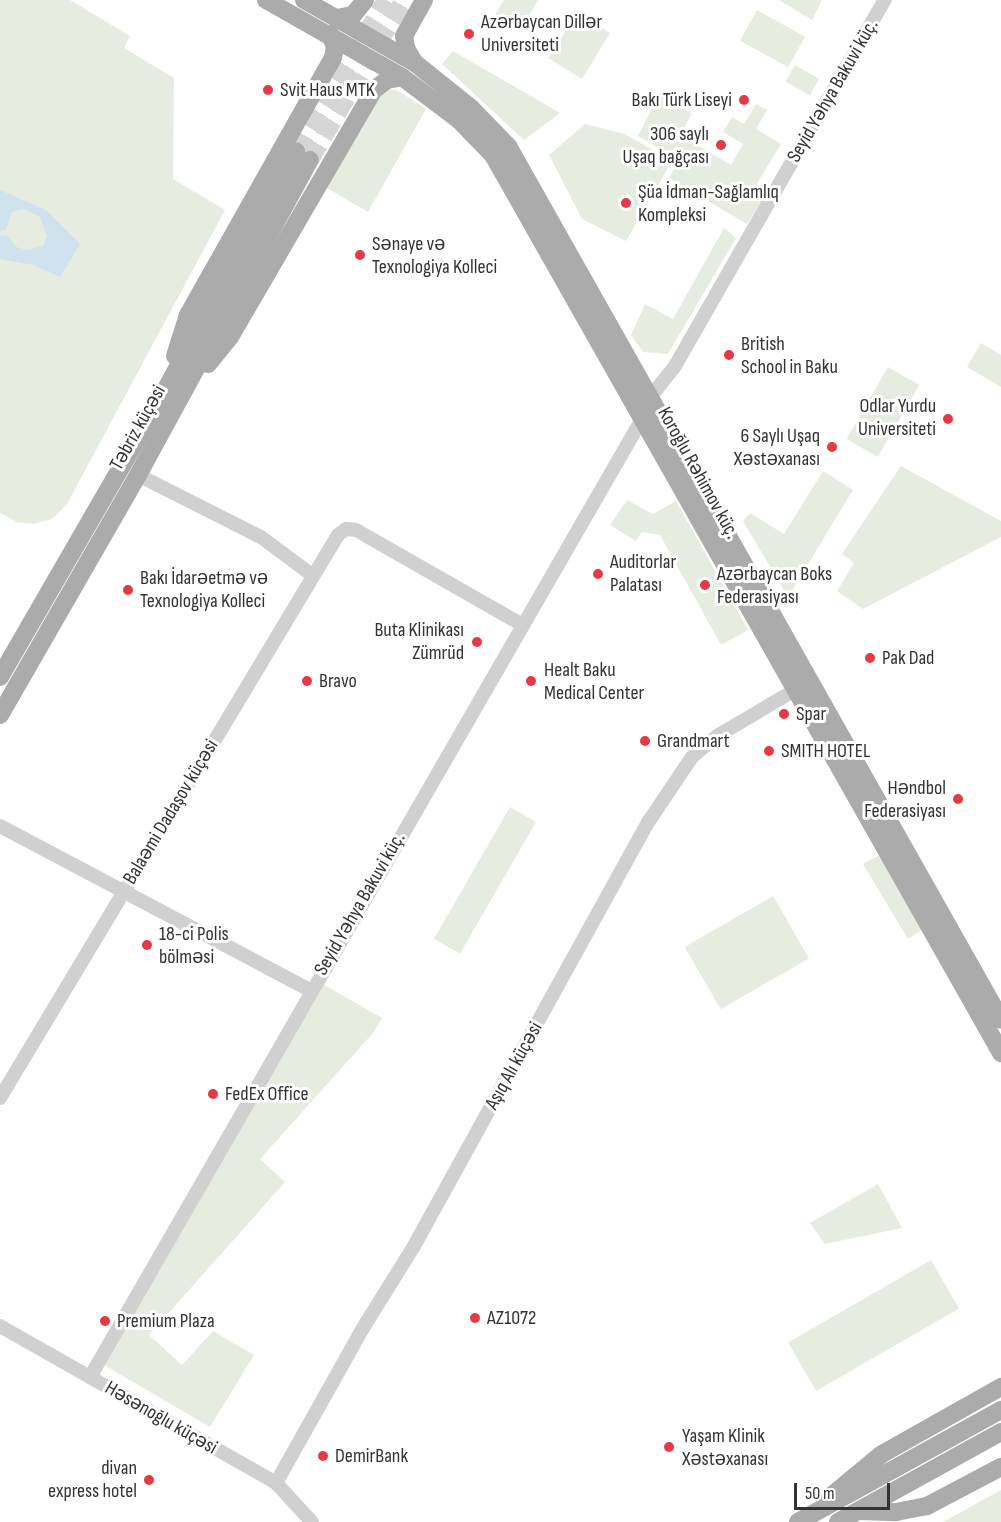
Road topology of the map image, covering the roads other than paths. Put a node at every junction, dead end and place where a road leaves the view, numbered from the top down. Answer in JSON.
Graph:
{"nodes":[{"id":1,"x":266,"y":0,"type":"edge"},
{"id":2,"x":304,"y":0,"type":"edge"},
{"id":3,"x":365,"y":0,"type":"edge"},
{"id":4,"x":424,"y":0,"type":"edge"},
{"id":5,"x":885,"y":0,"type":"edge"},
{"id":6,"x":334,"y":26,"type":"junction"},
{"id":7,"x":415,"y":63,"type":"junction"},
{"id":8,"x":402,"y":77,"type":"junction"},
{"id":9,"x":303,"y":156,"type":"tunnel mouth"},
{"id":10,"x":651,"y":396,"type":"junction"},
{"id":11,"x":170,"y":399,"type":"junction"},
{"id":12,"x":637,"y":425,"type":"junction"},
{"id":13,"x":138,"y":475,"type":"junction"},
{"id":14,"x":312,"y":575,"type":"junction"},
{"id":15,"x":521,"y":624,"type":"junction"},
{"id":16,"x":0,"y":677,"type":"edge"},
{"id":17,"x":795,"y":690,"type":"junction"},
{"id":18,"x":0,"y":715,"type":"edge"},
{"id":19,"x":0,"y":826,"type":"edge"},
{"id":20,"x":123,"y":891,"type":"junction"},
{"id":21,"x":310,"y":991,"type":"junction"},
{"id":22,"x":1001,"y":1020,"type":"edge"},
{"id":23,"x":1001,"y":1053,"type":"edge"},
{"id":24,"x":0,"y":1098,"type":"edge"},
{"id":25,"x":0,"y":1326,"type":"edge"},
{"id":26,"x":90,"y":1377,"type":"junction"},
{"id":27,"x":1001,"y":1388,"type":"edge"},
{"id":28,"x":1001,"y":1410,"type":"edge"},
{"id":29,"x":1001,"y":1432,"type":"edge"},
{"id":30,"x":1001,"y":1467,"type":"edge"},
{"id":31,"x":276,"y":1483,"type":"junction"},
{"id":32,"x":858,"y":1511,"type":"junction"},
{"id":33,"x":804,"y":1518,"type":"edge"},
{"id":34,"x":312,"y":1522,"type":"edge"},
{"id":35,"x":838,"y":1522,"type":"edge"}],
"edges":[{"from":1,"to":6,"type":"main road","name":"Koroğlu Rəhimov küç."},
{"from":2,"to":6,"type":"main road","name":"Koroğlu Rəhimov küç."},
{"from":3,"to":6,"type":"main road"},
{"from":4,"to":7,"type":"main road"},
{"from":5,"to":10,"type":"street","name":"Seyid Yəhya Bakuvi küç."},
{"from":6,"to":7,"type":"main road","name":"Koroğlu Rəhimov küç."},
{"from":6,"to":8,"type":"main road","name":"Koroğlu Rəhimov küç."},
{"from":6,"to":11,"type":"main road"},
{"from":7,"to":10,"type":"main road","name":"Koroğlu Rəhimov küç."},
{"from":8,"to":11,"type":"main road"},
{"from":8,"to":12,"type":"main road","name":"Koroğlu Rəhimov küç."},
{"from":9,"to":11,"type":"main road","name":"Təbriz küçəsi"},
{"from":10,"to":22,"type":"main road","name":"Koroğlu Rəhimov küç."},
{"from":11,"to":13,"type":"main road","name":"Təbriz küçəsi"},
{"from":11,"to":16,"type":"main road","name":"Təbriz küçəsi"},
{"from":12,"to":15,"type":"street","name":"Seyid Yəhya Bakuvi küç."},
{"from":12,"to":17,"type":"main road","name":"Koroğlu Rəhimov küç."},
{"from":13,"to":14,"type":"street"},
{"from":13,"to":18,"type":"main road","name":"Təbriz küçəsi"},
{"from":14,"to":15,"type":"street","name":"Balaəmi Dadaşov küçəsi"},
{"from":14,"to":20,"type":"street","name":"Balaəmi Dadaşov küçəsi"},
{"from":15,"to":21,"type":"street","name":"Seyid Yəhya Bakuvi küç."},
{"from":17,"to":23,"type":"main road","name":"Koroğlu Rəhimov küç."},
{"from":17,"to":31,"type":"street","name":"Aşıq Alı küçəsi"},
{"from":19,"to":20,"type":"street"},
{"from":20,"to":21,"type":"street"},
{"from":20,"to":24,"type":"street","name":"Balaəmi Dadaşov küçəsi"},
{"from":21,"to":26,"type":"street","name":"Seyid Yəhya Bakuvi küç."},
{"from":25,"to":26,"type":"street","name":"Həsənoğlu küçəsi"},
{"from":26,"to":31,"type":"street","name":"Həsənoğlu küçəsi"},
{"from":27,"to":33,"type":"main road"},
{"from":28,"to":33,"type":"main road"},
{"from":29,"to":32,"type":"main road"},
{"from":30,"to":32,"type":"main road"},
{"from":31,"to":34,"type":"street","name":"Həsənoğlu küçəsi"},
{"from":32,"to":35,"type":"main road"}]}
